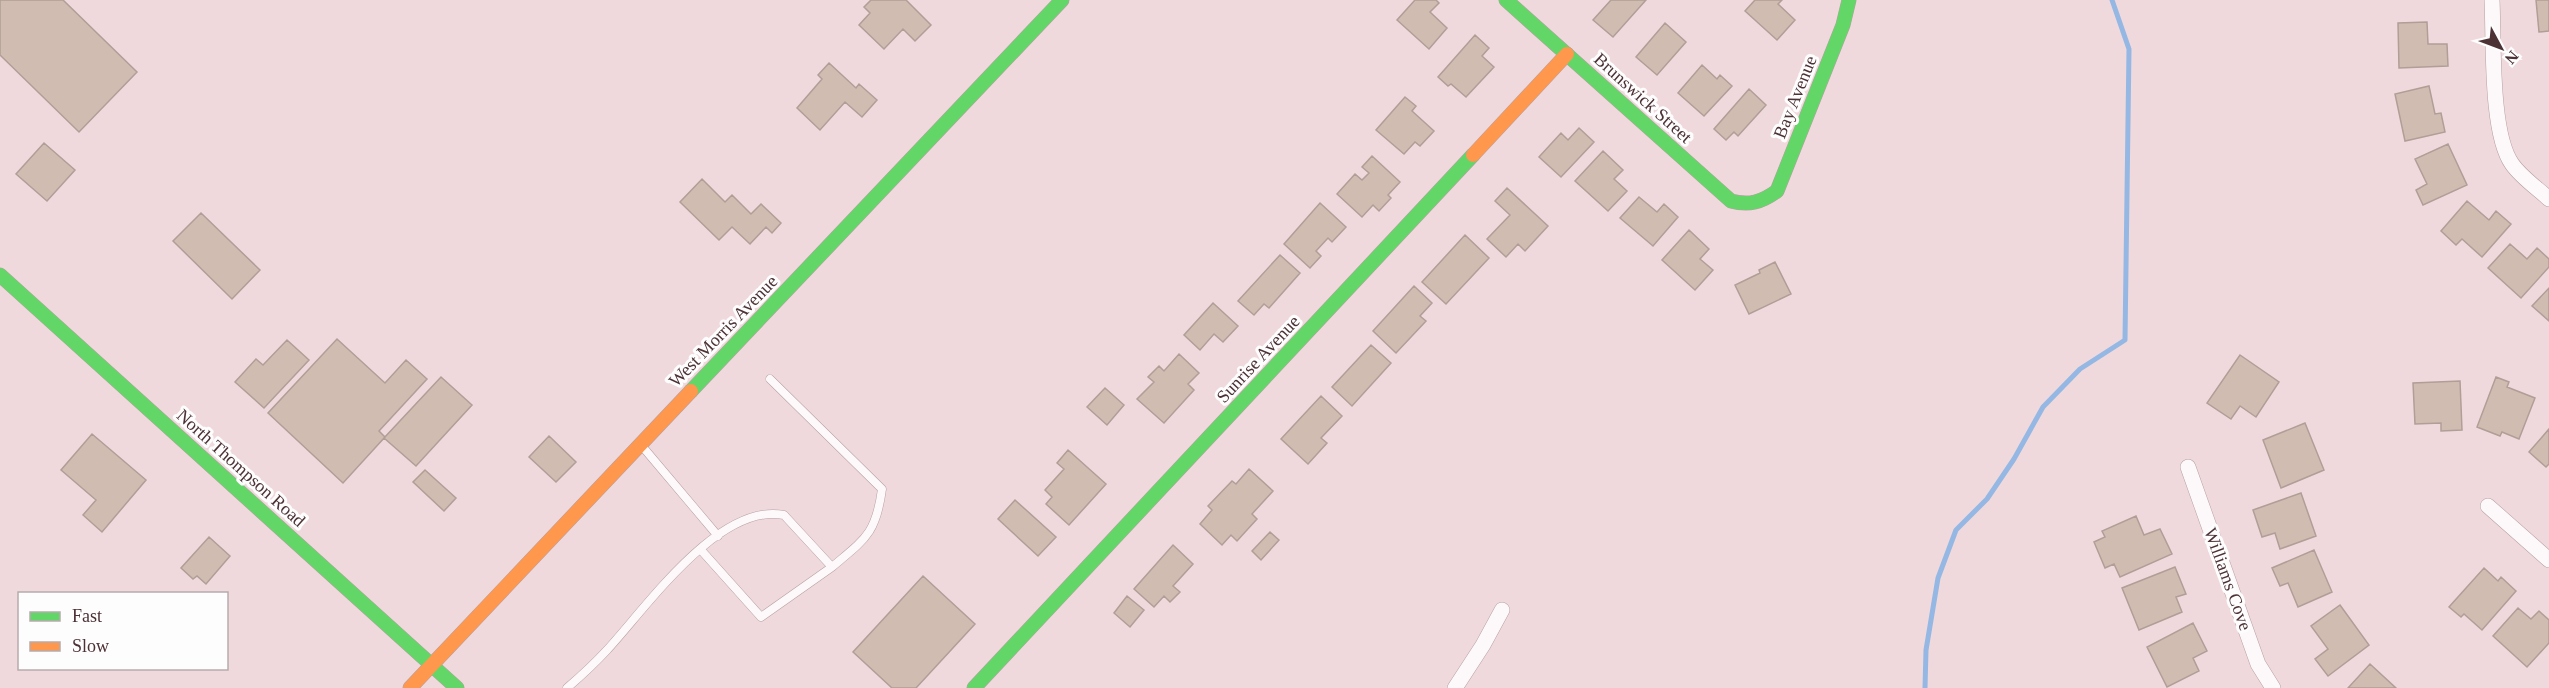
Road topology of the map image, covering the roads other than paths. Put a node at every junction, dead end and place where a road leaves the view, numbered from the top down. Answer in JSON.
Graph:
{"nodes":[{"id":1,"x":1062,"y":0,"type":"edge"},
{"id":2,"x":1506,"y":0,"type":"edge"},
{"id":3,"x":1849,"y":0,"type":"edge"},
{"id":4,"x":2492,"y":0,"type":"edge"},
{"id":5,"x":1567,"y":54,"type":"junction"},
{"id":6,"x":2549,"y":199,"type":"edge"},
{"id":7,"x":1764,"y":202,"type":"joint"},
{"id":8,"x":0,"y":275,"type":"edge"},
{"id":9,"x":770,"y":379,"type":"dead end"},
{"id":10,"x":640,"y":444,"type":"junction"},
{"id":11,"x":2188,"y":467,"type":"dead end"},
{"id":12,"x":2488,"y":506,"type":"dead end"},
{"id":13,"x":718,"y":536,"type":"junction"},
{"id":14,"x":701,"y":549,"type":"junction"},
{"id":15,"x":2549,"y":560,"type":"edge"},
{"id":16,"x":832,"y":567,"type":"junction"},
{"id":17,"x":1502,"y":610,"type":"dead end"},
{"id":18,"x":431,"y":664,"type":"junction"},
{"id":19,"x":410,"y":688,"type":"edge"},
{"id":20,"x":457,"y":688,"type":"edge"},
{"id":21,"x":567,"y":688,"type":"edge"},
{"id":22,"x":974,"y":688,"type":"edge"},
{"id":23,"x":1455,"y":688,"type":"edge"},
{"id":24,"x":2273,"y":688,"type":"edge"}],
"edges":[{"from":1,"to":10,"type":"street","name":"West Morris Avenue"},
{"from":2,"to":5,"type":"street","name":"Brunswick Street"},
{"from":3,"to":7,"type":"street","name":"Bay Avenue"},
{"from":4,"to":6,"type":"street"},
{"from":5,"to":7,"type":"street","name":"Brunswick Street"},
{"from":5,"to":22,"type":"street","name":"Sunrise Avenue"},
{"from":8,"to":18,"type":"street","name":"North Thompson Road"},
{"from":9,"to":16,"type":"lane"},
{"from":10,"to":13,"type":"lane"},
{"from":10,"to":18,"type":"street","name":"West Morris Avenue"},
{"from":11,"to":24,"type":"street","name":"Williams Cove"},
{"from":12,"to":15,"type":"street"},
{"from":13,"to":14,"type":"lane"},
{"from":13,"to":16,"type":"lane"},
{"from":14,"to":16,"type":"lane"},
{"from":14,"to":21,"type":"lane"},
{"from":17,"to":23,"type":"street"},
{"from":18,"to":19,"type":"street","name":"West Morris Avenue"},
{"from":18,"to":20,"type":"street","name":"North Thompson Road"}]}
